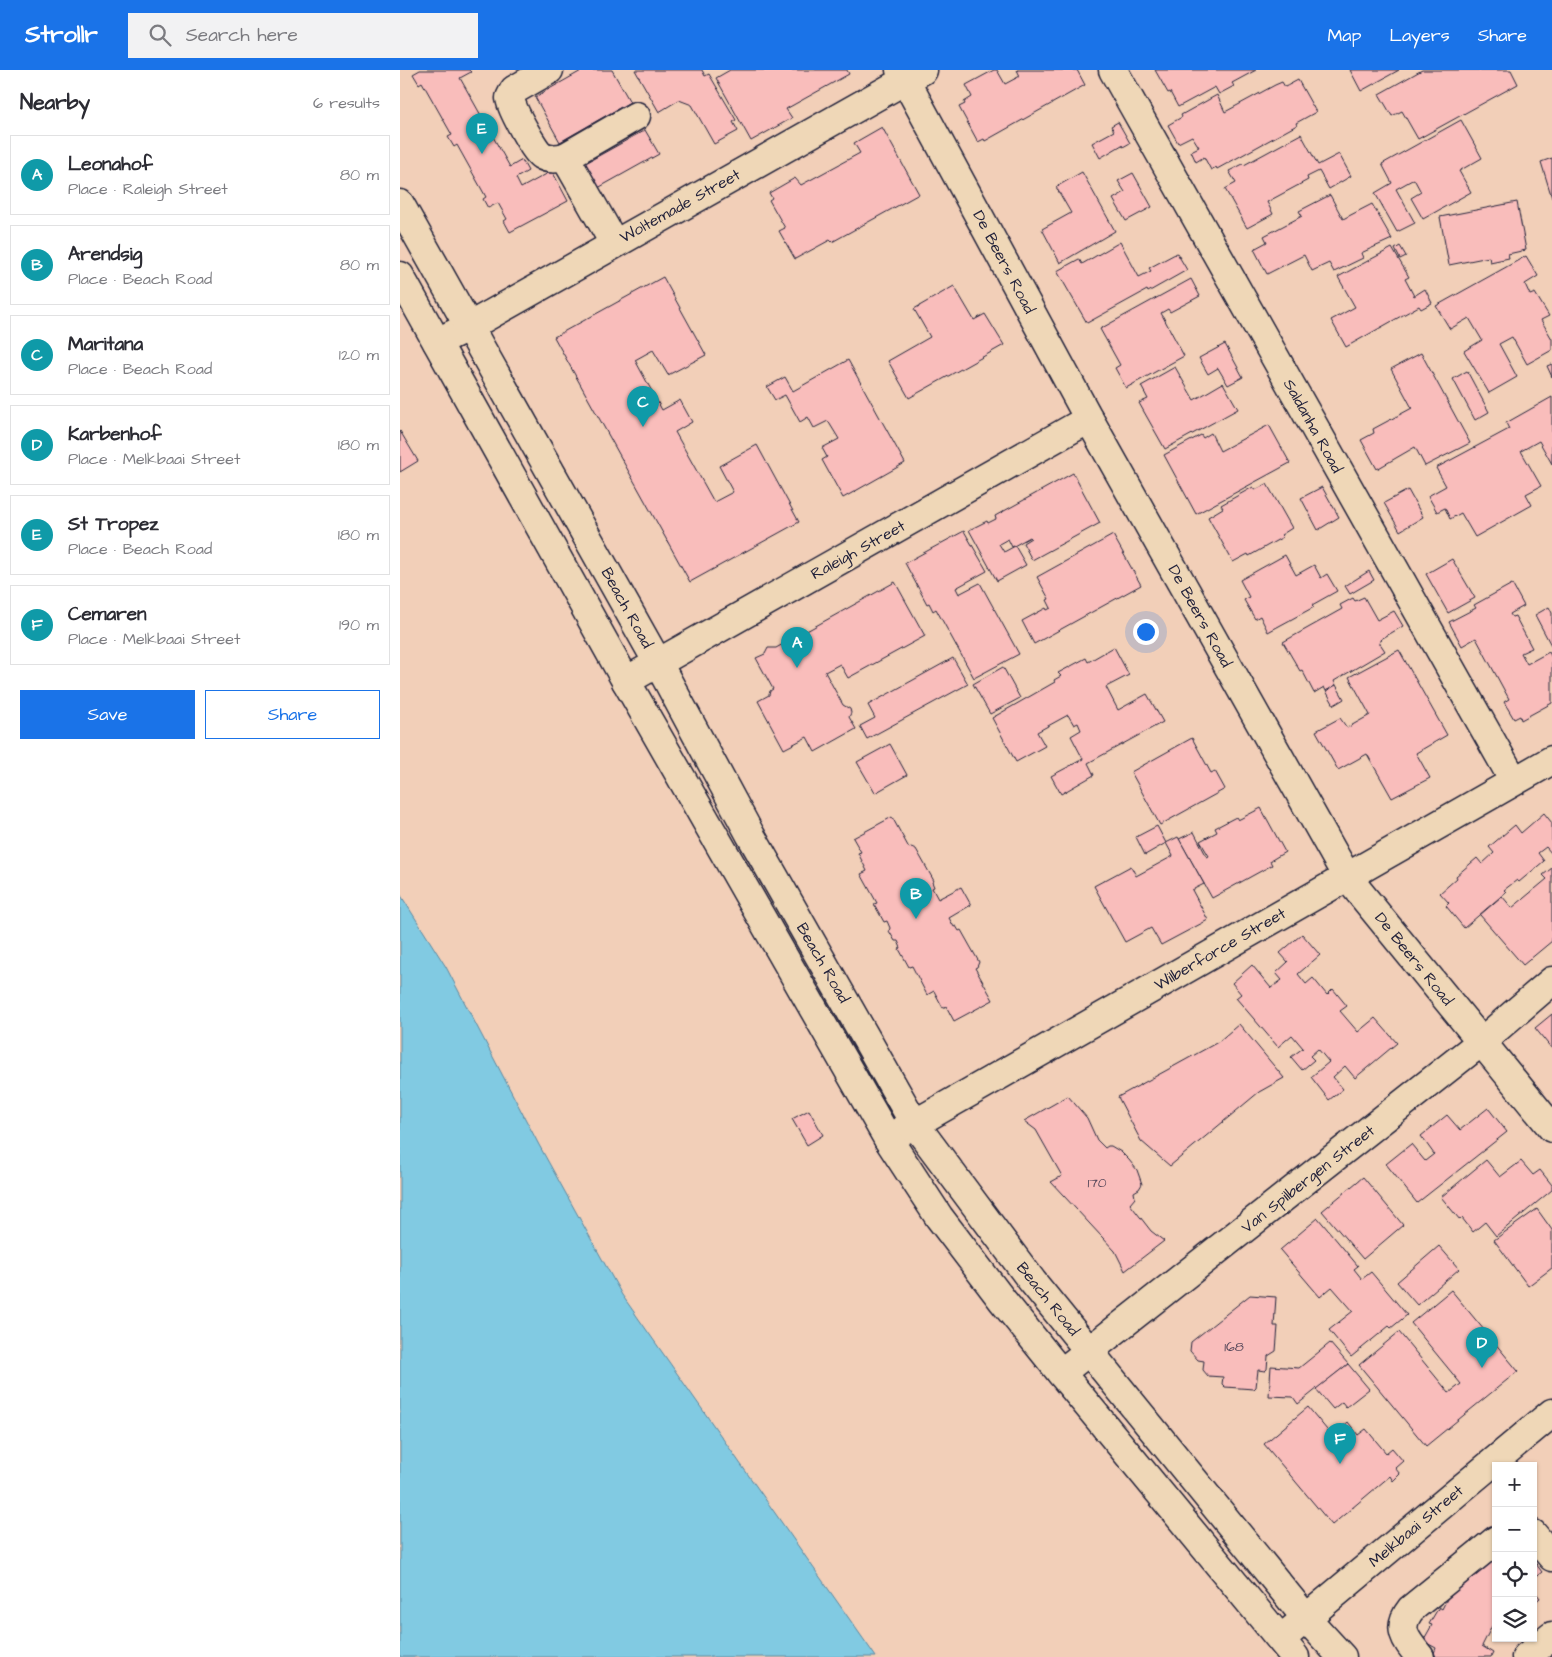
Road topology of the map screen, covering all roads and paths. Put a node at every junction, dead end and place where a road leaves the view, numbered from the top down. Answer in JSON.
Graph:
{"nodes":[{"id":1,"x":549,"y":70,"type":"edge"},
{"id":2,"x":1113,"y":70,"type":"edge"},
{"id":3,"x":910,"y":73,"type":"edge"},
{"id":4,"x":636,"y":116,"type":"dead end"},
{"id":5,"x":565,"y":157,"type":"junction"},
{"id":6,"x":400,"y":204,"type":"edge"},
{"id":7,"x":614,"y":243,"type":"junction"},
{"id":8,"x":400,"y":276,"type":"edge"},
{"id":9,"x":470,"y":326,"type":"junction"},
{"id":10,"x":437,"y":342,"type":"junction"},
{"id":11,"x":1090,"y":419,"type":"junction"},
{"id":12,"x":658,"y":663,"type":"junction"},
{"id":13,"x":626,"y":682,"type":"junction"},
{"id":14,"x":1552,"y":760,"type":"edge"},
{"id":15,"x":1514,"y":781,"type":"junction"},
{"id":16,"x":1347,"y":877,"type":"junction"},
{"id":17,"x":1552,"y":981,"type":"edge"},
{"id":18,"x":1481,"y":1042,"type":"junction"},
{"id":19,"x":914,"y":1123,"type":"junction"},
{"id":20,"x":1552,"y":1128,"type":"edge"},
{"id":21,"x":888,"y":1139,"type":"junction"},
{"id":22,"x":1090,"y":1350,"type":"junction"},
{"id":23,"x":1060,"y":1373,"type":"junction"},
{"id":24,"x":1552,"y":1413,"type":"edge"},
{"id":25,"x":1489,"y":1480,"type":"edge"},
{"id":26,"x":1537,"y":1539,"type":"edge"},
{"id":27,"x":1492,"y":1543,"type":"edge"},
{"id":28,"x":1552,"y":1557,"type":"edge"},
{"id":29,"x":1306,"y":1618,"type":"junction"},
{"id":30,"x":1552,"y":1636,"type":"edge"},
{"id":31,"x":1288,"y":1648,"type":"edge"},
{"id":32,"x":1342,"y":1657,"type":"edge"},
{"id":33,"x":1420,"y":1657,"type":"edge"},
{"id":34,"x":1526,"y":1657,"type":"edge"}],
"edges":[{"from":1,"to":5,"type":"street"},
{"from":2,"to":15,"type":"street","name":"Saldanha Road"},
{"from":3,"to":7,"type":"street","name":"Woltemade Street"},
{"from":3,"to":11,"type":"street","name":"De Beers Road"},
{"from":4,"to":5,"type":"street"},
{"from":5,"to":7,"type":"street"},
{"from":6,"to":9,"type":"street","name":"Beach Road"},
{"from":7,"to":9,"type":"street","name":"Woltemade Street"},
{"from":8,"to":10,"type":"street","name":"Beach Road"},
{"from":9,"to":10,"type":"street","name":"Woltemade Street"},
{"from":9,"to":12,"type":"street","name":"Beach Road"},
{"from":10,"to":13,"type":"street","name":"Beach Road"},
{"from":11,"to":12,"type":"street","name":"Raleigh Street"},
{"from":11,"to":16,"type":"street","name":"De Beers Road"},
{"from":12,"to":13,"type":"street","name":"Raleigh Street"},
{"from":12,"to":19,"type":"street","name":"Beach Road"},
{"from":13,"to":21,"type":"street","name":"Beach Road"},
{"from":14,"to":15,"type":"street","name":"Wilberforce Street"},
{"from":15,"to":16,"type":"street","name":"Wilberforce Street"},
{"from":16,"to":18,"type":"street","name":"De Beers Road"},
{"from":16,"to":19,"type":"street","name":"Wilberforce Street"},
{"from":17,"to":18,"type":"street","name":"Van Spilbergen Street"},
{"from":18,"to":20,"type":"street","name":"De Beers Road"},
{"from":18,"to":22,"type":"street","name":"Van Spilbergen Street"},
{"from":19,"to":21,"type":"street","name":"Wilberforce Street"},
{"from":19,"to":22,"type":"street","name":"Beach Road"},
{"from":21,"to":23,"type":"street","name":"Beach Road"},
{"from":22,"to":23,"type":"street","name":"Van Spilbergen Street"},
{"from":22,"to":29,"type":"street","name":"Beach Road"},
{"from":23,"to":31,"type":"street","name":"Beach Road"},
{"from":24,"to":25,"type":"street","name":"Melkbaai Street"},
{"from":25,"to":29,"type":"street","name":"Melkbaai Street"},
{"from":26,"to":28,"type":"street"},
{"from":27,"to":33,"type":"street"},
{"from":29,"to":31,"type":"street","name":"Melkbaai Street"},
{"from":29,"to":32,"type":"street","name":"Beach Road"},
{"from":30,"to":34,"type":"street"}]}
